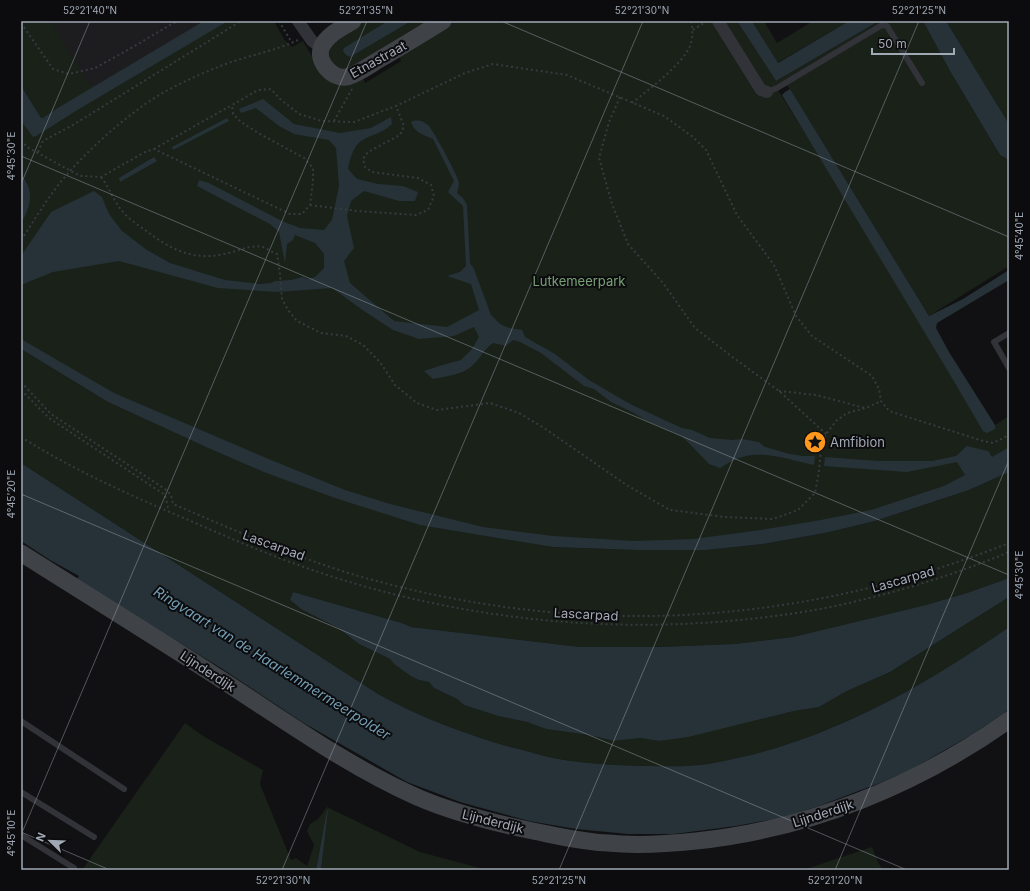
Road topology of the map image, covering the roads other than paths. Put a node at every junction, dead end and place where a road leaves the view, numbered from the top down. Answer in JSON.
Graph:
{"nodes":[{"id":1,"x":298,"y":21,"type":"edge"},
{"id":2,"x":353,"y":21,"type":"edge"},
{"id":3,"x":443,"y":21,"type":"edge"},
{"id":4,"x":718,"y":21,"type":"edge"},
{"id":5,"x":322,"y":47,"type":"junction"},
{"id":6,"x":922,"y":83,"type":"dead end"},
{"id":7,"x":767,"y":92,"type":"joint"},
{"id":8,"x":1009,"y":333,"type":"edge"},
{"id":9,"x":1009,"y":368,"type":"edge"},
{"id":10,"x":21,"y":553,"type":"edge"},
{"id":11,"x":1009,"y":720,"type":"edge"},
{"id":12,"x":21,"y":721,"type":"edge"},
{"id":13,"x":124,"y":789,"type":"dead end"},
{"id":14,"x":21,"y":792,"type":"edge"},
{"id":15,"x":21,"y":835,"type":"edge"},
{"id":16,"x":94,"y":837,"type":"dead end"},
{"id":17,"x":74,"y":868,"type":"dead end"}],
"edges":[{"from":1,"to":5,"type":"street"},
{"from":2,"to":5,"type":"street"},
{"from":3,"to":5,"type":"street","name":"Etnastraat"},
{"from":4,"to":7,"type":"street"},
{"from":6,"to":7,"type":"lane"},
{"from":8,"to":9,"type":"lane"},
{"from":10,"to":11,"type":"street","name":"Lijnderdijk"},
{"from":12,"to":13,"type":"lane"},
{"from":14,"to":16,"type":"lane"},
{"from":15,"to":17,"type":"lane"}]}
